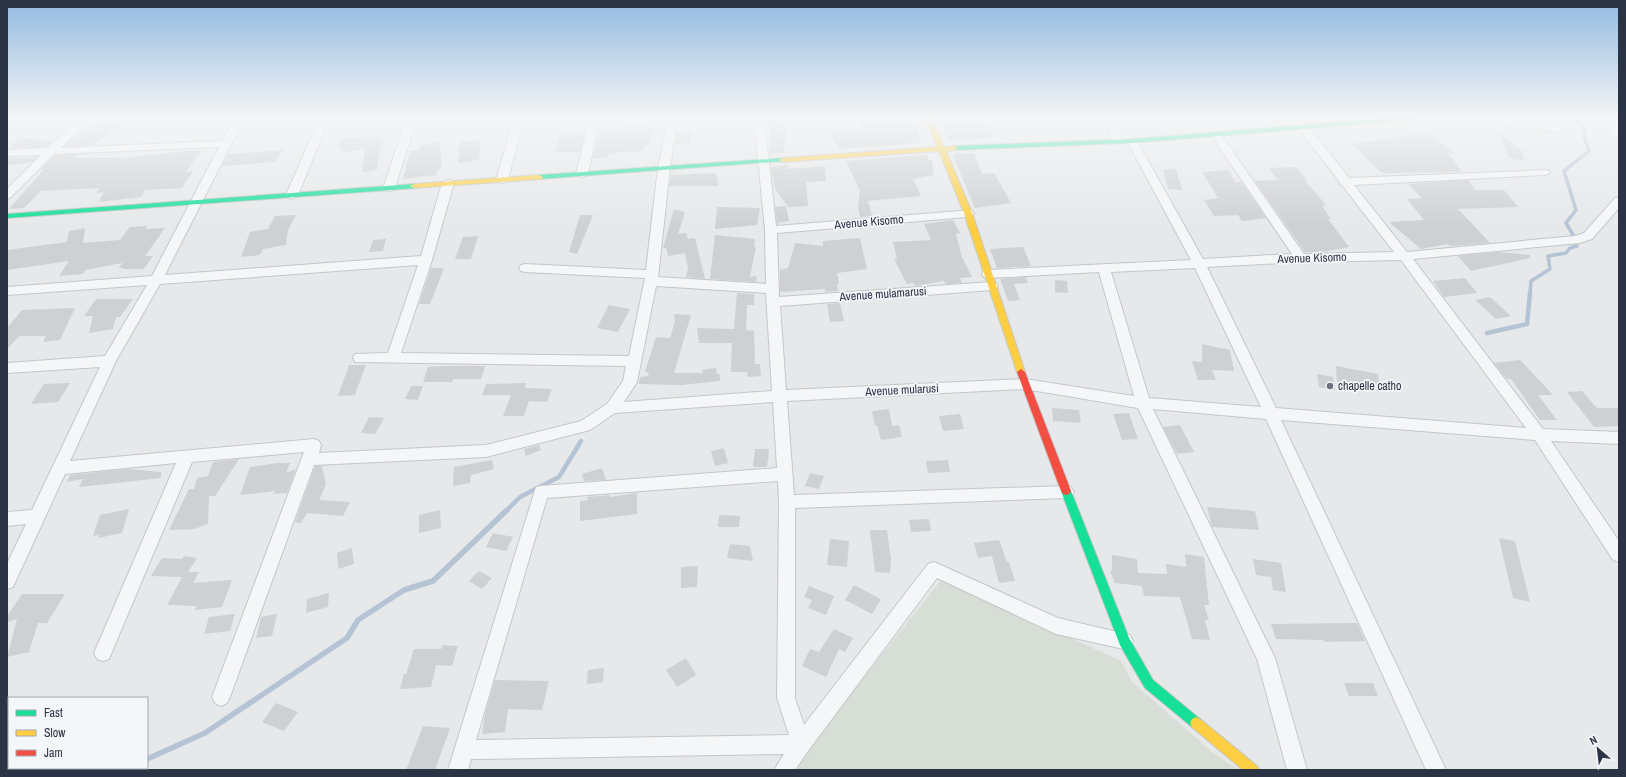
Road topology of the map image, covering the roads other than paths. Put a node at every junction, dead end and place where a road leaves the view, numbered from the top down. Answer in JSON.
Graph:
{"nodes":[{"id":1,"x":49,"y":153,"type":"edge"},
{"id":2,"x":220,"y":153,"type":"edge"},
{"id":3,"x":310,"y":153,"type":"edge"},
{"id":4,"x":400,"y":153,"type":"edge"},
{"id":5,"x":509,"y":153,"type":"edge"},
{"id":6,"x":587,"y":153,"type":"edge"},
{"id":7,"x":667,"y":153,"type":"edge"},
{"id":8,"x":762,"y":153,"type":"edge"},
{"id":9,"x":870,"y":153,"type":"edge"},
{"id":10,"x":944,"y":153,"type":"edge"},
{"id":11,"x":1132,"y":153,"type":"edge"},
{"id":12,"x":1229,"y":153,"type":"edge"},
{"id":13,"x":1323,"y":153,"type":"edge"},
{"id":14,"x":763,"y":161,"type":"junction"},
{"id":15,"x":664,"y":168,"type":"junction"},
{"id":16,"x":1544,"y":172,"type":"dead end"},
{"id":17,"x":582,"y":174,"type":"junction"},
{"id":18,"x":502,"y":180,"type":"junction"},
{"id":19,"x":1344,"y":182,"type":"junction"},
{"id":20,"x":448,"y":184,"type":"junction"},
{"id":21,"x":389,"y":188,"type":"junction"},
{"id":22,"x":7,"y":195,"type":"edge"},
{"id":23,"x":292,"y":195,"type":"junction"},
{"id":24,"x":1619,"y":201,"type":"edge"},
{"id":25,"x":195,"y":202,"type":"junction"},
{"id":26,"x":968,"y":213,"type":"junction"},
{"id":27,"x":7,"y":216,"type":"edge"},
{"id":28,"x":771,"y":230,"type":"junction"},
{"id":29,"x":1404,"y":256,"type":"junction"},
{"id":30,"x":1301,"y":258,"type":"junction"},
{"id":31,"x":426,"y":260,"type":"junction"},
{"id":32,"x":1199,"y":263,"type":"junction"},
{"id":33,"x":525,"y":268,"type":"dead end"},
{"id":34,"x":1104,"y":268,"type":"junction"},
{"id":35,"x":652,"y":277,"type":"junction"},
{"id":36,"x":156,"y":280,"type":"junction"},
{"id":37,"x":990,"y":280,"type":"junction"},
{"id":38,"x":7,"y":291,"type":"edge"},
{"id":39,"x":773,"y":295,"type":"junction"},
{"id":40,"x":360,"y":358,"type":"dead end"},
{"id":41,"x":393,"y":358,"type":"junction"},
{"id":42,"x":109,"y":361,"type":"junction"},
{"id":43,"x":634,"y":361,"type":"junction"},
{"id":44,"x":7,"y":368,"type":"edge"},
{"id":45,"x":1026,"y":384,"type":"junction"},
{"id":46,"x":778,"y":396,"type":"junction"},
{"id":47,"x":1143,"y":403,"type":"junction"},
{"id":48,"x":612,"y":408,"type":"junction"},
{"id":49,"x":1271,"y":413,"type":"junction"},
{"id":50,"x":1539,"y":435,"type":"junction"},
{"id":51,"x":1619,"y":438,"type":"edge"},
{"id":52,"x":187,"y":456,"type":"junction"},
{"id":53,"x":308,"y":459,"type":"junction"},
{"id":54,"x":60,"y":468,"type":"junction"},
{"id":55,"x":785,"y":474,"type":"junction"},
{"id":56,"x":1066,"y":492,"type":"junction"},
{"id":57,"x":786,"y":502,"type":"junction"},
{"id":58,"x":37,"y":516,"type":"junction"},
{"id":59,"x":7,"y":519,"type":"edge"},
{"id":60,"x":1619,"y":554,"type":"edge"},
{"id":61,"x":7,"y":582,"type":"edge"},
{"id":62,"x":1124,"y":641,"type":"junction"},
{"id":63,"x":103,"y":653,"type":"dead end"},
{"id":64,"x":221,"y":697,"type":"dead end"},
{"id":65,"x":801,"y":744,"type":"junction"},
{"id":66,"x":464,"y":750,"type":"junction"},
{"id":67,"x":458,"y":770,"type":"edge"},
{"id":68,"x":784,"y":770,"type":"edge"},
{"id":69,"x":1253,"y":770,"type":"edge"},
{"id":70,"x":1297,"y":770,"type":"edge"},
{"id":71,"x":1436,"y":770,"type":"edge"}],
"edges":[{"from":1,"to":22,"type":"street"},
{"from":2,"to":25,"type":"street"},
{"from":3,"to":23,"type":"street"},
{"from":4,"to":21,"type":"street"},
{"from":5,"to":18,"type":"street"},
{"from":6,"to":17,"type":"street"},
{"from":7,"to":15,"type":"street"},
{"from":8,"to":14,"type":"street"},
{"from":9,"to":14,"type":"street"},
{"from":10,"to":26,"type":"street"},
{"from":11,"to":32,"type":"street"},
{"from":12,"to":30,"type":"street"},
{"from":13,"to":19,"type":"street"},
{"from":14,"to":15,"type":"street"},
{"from":14,"to":28,"type":"street"},
{"from":15,"to":17,"type":"street"},
{"from":15,"to":35,"type":"street"},
{"from":16,"to":19,"type":"street"},
{"from":17,"to":18,"type":"street"},
{"from":18,"to":20,"type":"street"},
{"from":19,"to":29,"type":"street"},
{"from":20,"to":21,"type":"street"},
{"from":20,"to":31,"type":"street"},
{"from":21,"to":23,"type":"street"},
{"from":23,"to":25,"type":"street"},
{"from":24,"to":29,"type":"street","name":"Avenue Kisomo"},
{"from":25,"to":27,"type":"street"},
{"from":25,"to":36,"type":"street"},
{"from":26,"to":28,"type":"street","name":"Avenue Kisomo"},
{"from":26,"to":37,"type":"street"},
{"from":28,"to":39,"type":"street"},
{"from":29,"to":30,"type":"street","name":"Avenue Kisomo"},
{"from":29,"to":50,"type":"street"},
{"from":30,"to":32,"type":"street","name":"Avenue Kisomo"},
{"from":31,"to":36,"type":"street"},
{"from":31,"to":41,"type":"street"},
{"from":32,"to":34,"type":"street","name":"Avenue Kisomo"},
{"from":32,"to":49,"type":"street"},
{"from":33,"to":35,"type":"street","name":"Avenue mulamarusi"},
{"from":34,"to":37,"type":"street","name":"Avenue Kisomo"},
{"from":34,"to":47,"type":"street"},
{"from":35,"to":39,"type":"street","name":"Avenue mulamarusi"},
{"from":35,"to":43,"type":"street"},
{"from":36,"to":38,"type":"street"},
{"from":36,"to":42,"type":"street"},
{"from":37,"to":39,"type":"street","name":"Avenue mulamarusi"},
{"from":37,"to":45,"type":"street"},
{"from":39,"to":46,"type":"street"},
{"from":40,"to":41,"type":"street"},
{"from":41,"to":43,"type":"street"},
{"from":42,"to":44,"type":"street"},
{"from":42,"to":54,"type":"street"},
{"from":43,"to":48,"type":"street"},
{"from":45,"to":46,"type":"street","name":"Avenue mularusi"},
{"from":45,"to":47,"type":"street","name":"Avenue mularusi"},
{"from":45,"to":56,"type":"street"},
{"from":46,"to":48,"type":"street","name":"Avenue mularusi"},
{"from":46,"to":55,"type":"street"},
{"from":47,"to":49,"type":"street","name":"Avenue mularusi"},
{"from":47,"to":70,"type":"street"},
{"from":48,"to":53,"type":"street"},
{"from":49,"to":50,"type":"street","name":"Avenue mularusi"},
{"from":49,"to":71,"type":"street"},
{"from":50,"to":51,"type":"street","name":"Avenue mularusi"},
{"from":50,"to":60,"type":"street"},
{"from":52,"to":53,"type":"street"},
{"from":52,"to":54,"type":"street"},
{"from":52,"to":63,"type":"street"},
{"from":53,"to":64,"type":"street"},
{"from":54,"to":58,"type":"street"},
{"from":55,"to":57,"type":"street"},
{"from":55,"to":66,"type":"street"},
{"from":56,"to":57,"type":"street"},
{"from":56,"to":62,"type":"street"},
{"from":57,"to":65,"type":"street"},
{"from":58,"to":59,"type":"street"},
{"from":58,"to":61,"type":"street"},
{"from":62,"to":65,"type":"street"},
{"from":62,"to":69,"type":"street"},
{"from":65,"to":66,"type":"street"},
{"from":65,"to":68,"type":"street"},
{"from":66,"to":67,"type":"street"}]}
